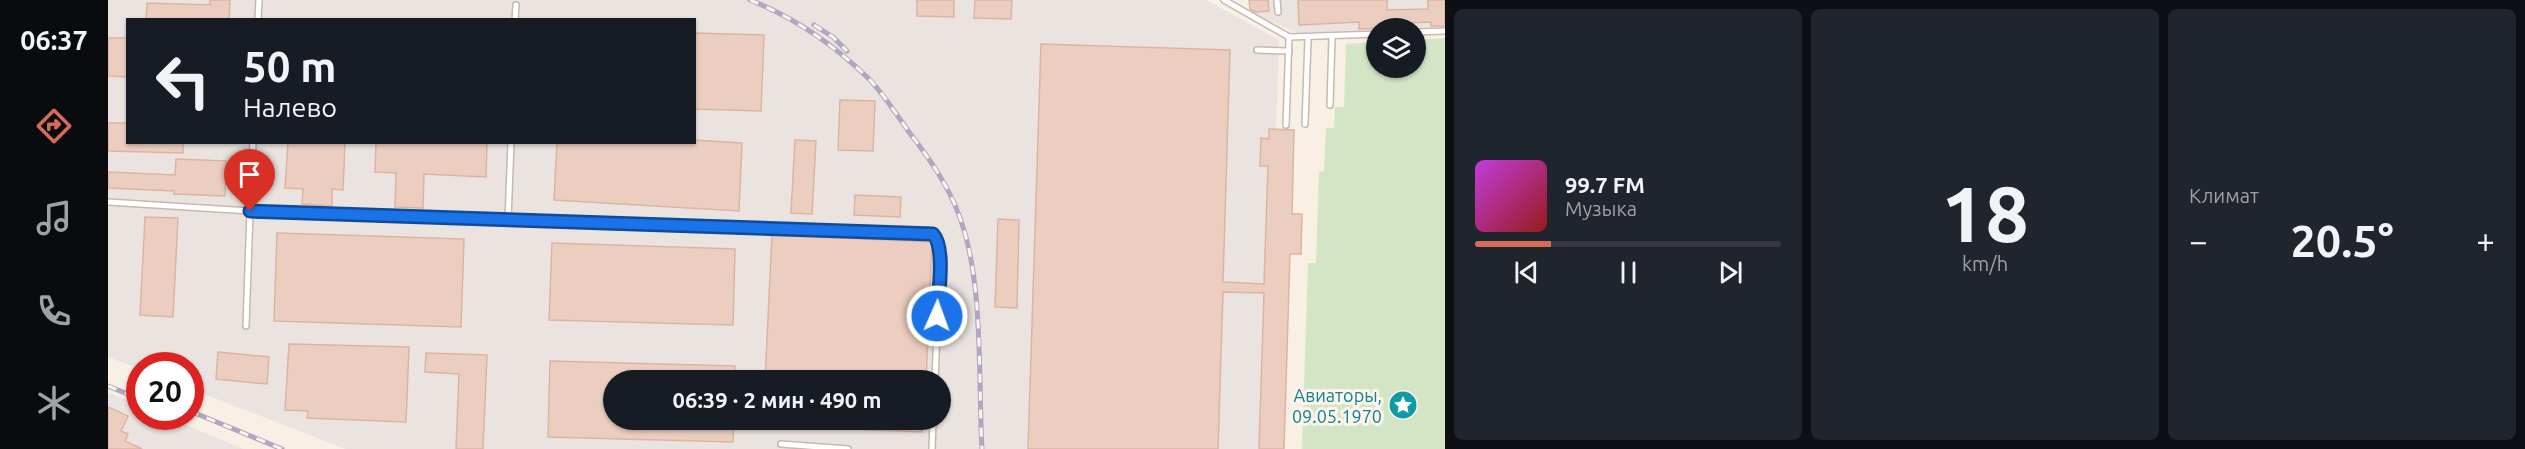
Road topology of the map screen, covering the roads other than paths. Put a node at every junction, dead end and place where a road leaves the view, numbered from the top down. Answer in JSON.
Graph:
{"nodes":[{"id":1,"x":259,"y":0,"type":"edge"},
{"id":2,"x":1224,"y":0,"type":"edge"},
{"id":3,"x":1277,"y":0,"type":"edge"},
{"id":4,"x":516,"y":4,"type":"dead end"},
{"id":5,"x":1278,"y":12,"type":"dead end"},
{"id":6,"x":258,"y":18,"type":"edge"},
{"id":7,"x":515,"y":18,"type":"edge"},
{"id":8,"x":1445,"y":31,"type":"edge"},
{"id":9,"x":1426,"y":32,"type":"edge"},
{"id":10,"x":1366,"y":35,"type":"edge"},
{"id":11,"x":1289,"y":37,"type":"junction"},
{"id":12,"x":1332,"y":37,"type":"junction"},
{"id":13,"x":1308,"y":38,"type":"junction"},
{"id":14,"x":1257,"y":50,"type":"dead end"},
{"id":15,"x":1289,"y":51,"type":"junction"},
{"id":16,"x":1330,"y":105,"type":"dead end"},
{"id":17,"x":1305,"y":124,"type":"dead end"},
{"id":18,"x":1286,"y":125,"type":"dead end"},
{"id":19,"x":253,"y":144,"type":"edge"},
{"id":20,"x":511,"y":144,"type":"edge"},
{"id":21,"x":108,"y":202,"type":"edge"},
{"id":22,"x":250,"y":211,"type":"junction"},
{"id":23,"x":508,"y":220,"type":"junction"},
{"id":24,"x":246,"y":326,"type":"dead end"},
{"id":25,"x":935,"y":370,"type":"edge"},
{"id":26,"x":933,"y":430,"type":"edge"},
{"id":27,"x":781,"y":444,"type":"dead end"},
{"id":28,"x":848,"y":449,"type":"edge"},
{"id":29,"x":932,"y":449,"type":"edge"}],
"edges":[{"from":1,"to":6,"type":"lane"},
{"from":2,"to":11,"type":"lane"},
{"from":3,"to":5,"type":"lane"},
{"from":4,"to":7,"type":"lane"},
{"from":8,"to":9,"type":"lane"},
{"from":10,"to":12,"type":"lane"},
{"from":11,"to":13,"type":"lane"},
{"from":11,"to":15,"type":"lane"},
{"from":12,"to":13,"type":"lane"},
{"from":12,"to":16,"type":"lane"},
{"from":13,"to":17,"type":"lane"},
{"from":14,"to":15,"type":"lane"},
{"from":15,"to":18,"type":"lane"},
{"from":19,"to":22,"type":"lane"},
{"from":20,"to":23,"type":"lane"},
{"from":21,"to":22,"type":"lane"},
{"from":22,"to":23,"type":"lane"},
{"from":22,"to":24,"type":"lane"},
{"from":23,"to":25,"type":"lane"},
{"from":26,"to":29,"type":"lane"},
{"from":27,"to":28,"type":"lane"}]}
